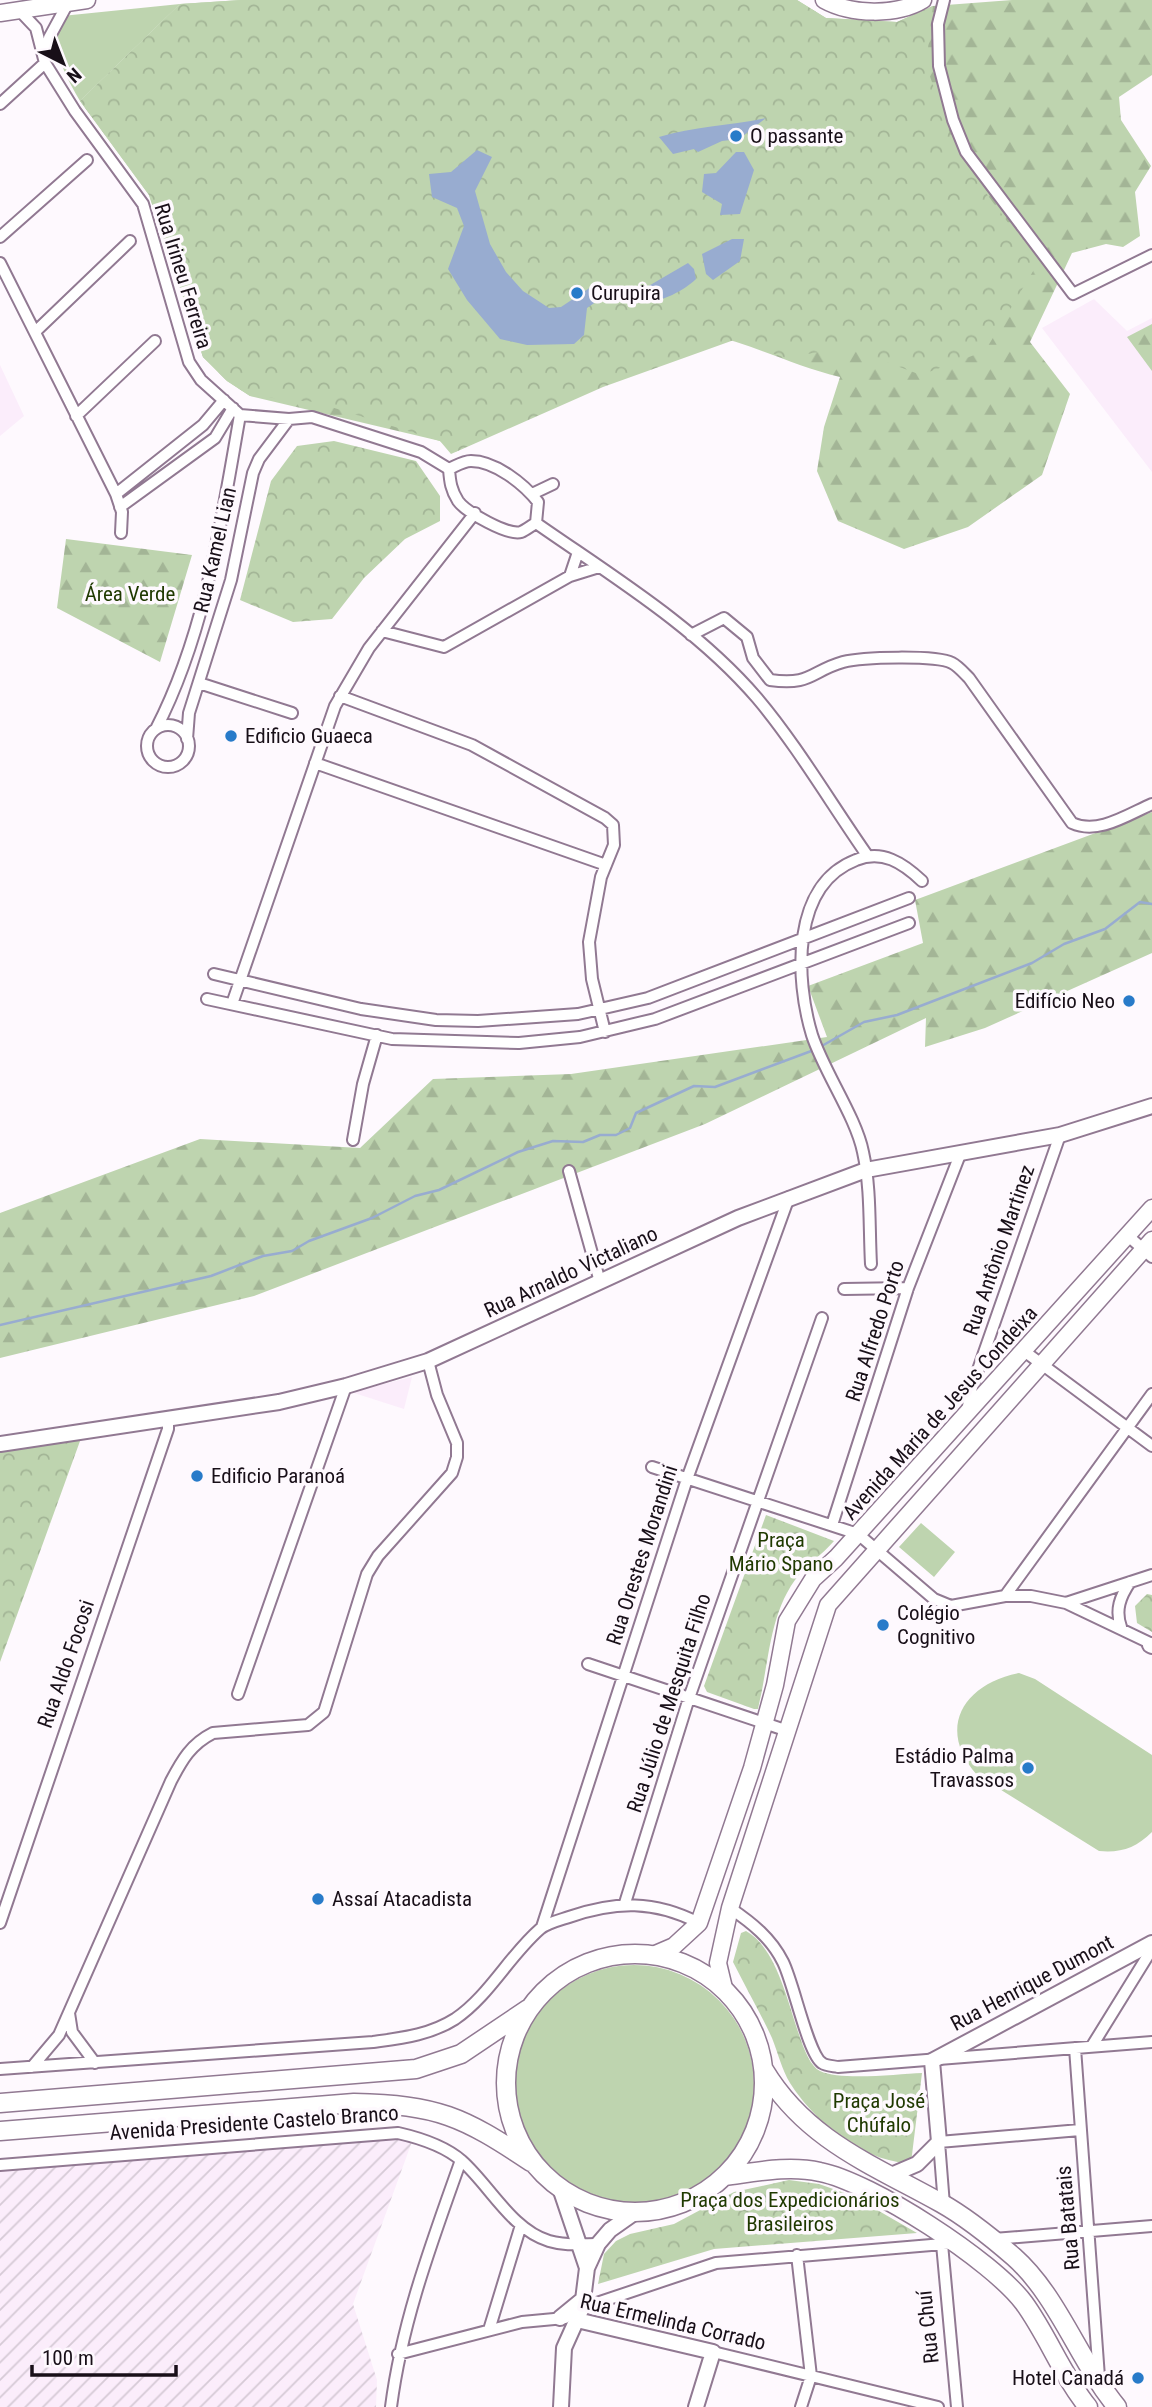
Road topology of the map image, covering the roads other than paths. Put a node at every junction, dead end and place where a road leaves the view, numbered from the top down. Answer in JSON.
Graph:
{"nodes":[{"id":1,"x":87,"y":0,"type":"edge"},
{"id":2,"x":824,"y":0,"type":"edge"},
{"id":3,"x":923,"y":0,"type":"edge"},
{"id":4,"x":944,"y":0,"type":"edge"},
{"id":5,"x":68,"y":3,"type":"junction"},
{"id":6,"x":19,"y":10,"type":"junction"},
{"id":7,"x":0,"y":13,"type":"edge"},
{"id":8,"x":45,"y":64,"type":"junction"},
{"id":9,"x":0,"y":104,"type":"edge"},
{"id":10,"x":87,"y":160,"type":"dead end"},
{"id":11,"x":0,"y":237,"type":"edge"},
{"id":12,"x":130,"y":242,"type":"dead end"},
{"id":13,"x":1152,"y":256,"type":"edge"},
{"id":14,"x":0,"y":263,"type":"edge"},
{"id":15,"x":34,"y":332,"type":"junction"},
{"id":16,"x":155,"y":341,"type":"dead end"},
{"id":17,"x":233,"y":407,"type":"junction"},
{"id":18,"x":76,"y":416,"type":"junction"},
{"id":19,"x":289,"y":419,"type":"junction"},
{"id":20,"x":184,"y":439,"type":"junction"},
{"id":21,"x":188,"y":458,"type":"junction"},
{"id":22,"x":449,"y":469,"type":"junction"},
{"id":23,"x":553,"y":484,"type":"dead end"},
{"id":24,"x":116,"y":494,"type":"junction"},
{"id":25,"x":532,"y":494,"type":"junction"},
{"id":26,"x":224,"y":502,"type":"junction"},
{"id":27,"x":120,"y":506,"type":"junction"},
{"id":28,"x":245,"y":506,"type":"junction"},
{"id":29,"x":475,"y":513,"type":"junction"},
{"id":30,"x":536,"y":523,"type":"junction"},
{"id":31,"x":121,"y":533,"type":"dead end"},
{"id":32,"x":578,"y":552,"type":"junction"},
{"id":33,"x":599,"y":567,"type":"junction"},
{"id":34,"x":211,"y":576,"type":"junction"},
{"id":35,"x":570,"y":576,"type":"junction"},
{"id":36,"x":232,"y":580,"type":"junction"},
{"id":37,"x":382,"y":631,"type":"junction"},
{"id":38,"x":691,"y":635,"type":"junction"},
{"id":39,"x":199,"y":683,"type":"junction"},
{"id":40,"x":340,"y":696,"type":"junction"},
{"id":41,"x":292,"y":713,"type":"dead end"},
{"id":42,"x":156,"y":729,"type":"junction"},
{"id":43,"x":187,"y":739,"type":"junction"},
{"id":44,"x":315,"y":763,"type":"junction"},
{"id":45,"x":1152,"y":804,"type":"edge"},
{"id":46,"x":867,"y":855,"type":"junction"},
{"id":47,"x":606,"y":865,"type":"junction"},
{"id":48,"x":922,"y":881,"type":"dead end"},
{"id":49,"x":909,"y":898,"type":"dead end"},
{"id":50,"x":909,"y":923,"type":"dead end"},
{"id":51,"x":804,"y":936,"type":"junction"},
{"id":52,"x":801,"y":962,"type":"junction"},
{"id":53,"x":215,"y":974,"type":"dead end"},
{"id":54,"x":240,"y":980,"type":"junction"},
{"id":55,"x":207,"y":999,"type":"dead end"},
{"id":56,"x":232,"y":1004,"type":"junction"},
{"id":57,"x":600,"y":1009,"type":"junction"},
{"id":58,"x":605,"y":1032,"type":"junction"},
{"id":59,"x":377,"y":1035,"type":"junction"},
{"id":60,"x":1152,"y":1106,"type":"edge"},
{"id":61,"x":1060,"y":1135,"type":"junction"},
{"id":62,"x":353,"y":1140,"type":"dead end"},
{"id":63,"x":961,"y":1152,"type":"junction"},
{"id":64,"x":866,"y":1170,"type":"junction"},
{"id":65,"x":569,"y":1171,"type":"dead end"},
{"id":66,"x":789,"y":1198,"type":"junction"},
{"id":67,"x":1152,"y":1208,"type":"edge"},
{"id":68,"x":1127,"y":1235,"type":"junction"},
{"id":69,"x":1149,"y":1249,"type":"edge"},
{"id":70,"x":871,"y":1264,"type":"dead end"},
{"id":71,"x":600,"y":1282,"type":"junction"},
{"id":72,"x":908,"y":1288,"type":"junction"},
{"id":73,"x":844,"y":1290,"type":"dead end"},
{"id":74,"x":822,"y":1318,"type":"dead end"},
{"id":75,"x":1024,"y":1351,"type":"junction"},
{"id":76,"x":428,"y":1361,"type":"junction"},
{"id":77,"x":1040,"y":1364,"type":"junction"},
{"id":78,"x":346,"y":1386,"type":"junction"},
{"id":79,"x":1152,"y":1394,"type":"edge"},
{"id":80,"x":965,"y":1417,"type":"junction"},
{"id":81,"x":168,"y":1418,"type":"junction"},
{"id":82,"x":1127,"y":1426,"type":"junction"},
{"id":83,"x":0,"y":1444,"type":"edge"},
{"id":84,"x":1152,"y":1446,"type":"edge"},
{"id":85,"x":652,"y":1467,"type":"dead end"},
{"id":86,"x":688,"y":1479,"type":"junction"},
{"id":87,"x":759,"y":1502,"type":"junction"},
{"id":88,"x":832,"y":1525,"type":"junction"},
{"id":89,"x":858,"y":1534,"type":"junction"},
{"id":90,"x":876,"y":1550,"type":"junction"},
{"id":91,"x":1152,"y":1575,"type":"edge"},
{"id":92,"x":1130,"y":1582,"type":"junction"},
{"id":93,"x":1005,"y":1596,"type":"junction"},
{"id":94,"x":1066,"y":1603,"type":"junction"},
{"id":95,"x":1121,"y":1627,"type":"junction"},
{"id":96,"x":1151,"y":1645,"type":"edge"},
{"id":97,"x":588,"y":1664,"type":"dead end"},
{"id":98,"x":623,"y":1674,"type":"junction"},
{"id":99,"x":238,"y":1694,"type":"dead end"},
{"id":100,"x":689,"y":1698,"type":"junction"},
{"id":101,"x":765,"y":1724,"type":"junction"},
{"id":102,"x":788,"y":1731,"type":"junction"},
{"id":103,"x":0,"y":1880,"type":"edge"},
{"id":104,"x":13,"y":1885,"type":"junction"},
{"id":105,"x":625,"y":1903,"type":"junction"},
{"id":106,"x":730,"y":1908,"type":"junction"},
{"id":107,"x":0,"y":1923,"type":"edge"},
{"id":108,"x":699,"y":1923,"type":"junction"},
{"id":109,"x":542,"y":1927,"type":"junction"},
{"id":110,"x":1152,"y":1942,"type":"edge"},
{"id":111,"x":1152,"y":1949,"type":"edge"},
{"id":112,"x":653,"y":1955,"type":"junction"},
{"id":113,"x":724,"y":1988,"type":"junction"},
{"id":114,"x":531,"y":2007,"type":"junction"},
{"id":115,"x":69,"y":2013,"type":"junction"},
{"id":116,"x":1152,"y":2042,"type":"edge"},
{"id":117,"x":1092,"y":2046,"type":"junction"},
{"id":118,"x":1075,"y":2048,"type":"junction"},
{"id":119,"x":932,"y":2061,"type":"junction"},
{"id":120,"x":95,"y":2063,"type":"junction"},
{"id":121,"x":32,"y":2067,"type":"junction"},
{"id":122,"x":0,"y":2069,"type":"edge"},
{"id":123,"x":764,"y":2070,"type":"junction"},
{"id":124,"x":0,"y":2104,"type":"edge"},
{"id":125,"x":1080,"y":2130,"type":"junction"},
{"id":126,"x":0,"y":2131,"type":"edge"},
{"id":127,"x":939,"y":2142,"type":"junction"},
{"id":128,"x":461,"y":2160,"type":"junction"},
{"id":129,"x":531,"y":2162,"type":"junction"},
{"id":130,"x":0,"y":2165,"type":"edge"},
{"id":131,"x":725,"y":2176,"type":"junction"},
{"id":132,"x":889,"y":2176,"type":"junction"},
{"id":133,"x":560,"y":2188,"type":"junction"},
{"id":134,"x":944,"y":2205,"type":"junction"},
{"id":135,"x":637,"y":2211,"type":"junction"},
{"id":136,"x":521,"y":2225,"type":"junction"},
{"id":137,"x":1152,"y":2226,"type":"edge"},
{"id":138,"x":1090,"y":2232,"type":"junction"},
{"id":139,"x":991,"y":2239,"type":"junction"},
{"id":140,"x":948,"y":2243,"type":"junction"},
{"id":141,"x":598,"y":2244,"type":"junction"},
{"id":142,"x":578,"y":2245,"type":"junction"},
{"id":143,"x":797,"y":2255,"type":"junction"},
{"id":144,"x":587,"y":2268,"type":"junction"},
{"id":145,"x":581,"y":2308,"type":"junction"},
{"id":146,"x":559,"y":2318,"type":"junction"},
{"id":147,"x":489,"y":2330,"type":"junction"},
{"id":148,"x":713,"y":2351,"type":"junction"},
{"id":149,"x":398,"y":2354,"type":"junction"},
{"id":150,"x":811,"y":2376,"type":"junction"},
{"id":151,"x":1099,"y":2384,"type":"junction"},
{"id":152,"x":918,"y":2404,"type":"edge"},
{"id":153,"x":391,"y":2407,"type":"edge"},
{"id":154,"x":561,"y":2407,"type":"edge"},
{"id":155,"x":696,"y":2407,"type":"edge"},
{"id":156,"x":801,"y":2407,"type":"edge"},
{"id":157,"x":938,"y":2407,"type":"edge"},
{"id":158,"x":957,"y":2407,"type":"edge"},
{"id":159,"x":1088,"y":2407,"type":"edge"},
{"id":160,"x":1117,"y":2407,"type":"edge"}],
"edges":[{"from":1,"to":5,"type":"main road"},
{"from":2,"to":3,"type":"main road"},
{"from":4,"to":13,"type":"street"},
{"from":5,"to":6,"type":"main road"},
{"from":5,"to":8,"type":"street"},
{"from":6,"to":7,"type":"main road"},
{"from":6,"to":8,"type":"street","name":"Rua Irineu Ferreira"},
{"from":8,"to":9,"type":"street"},
{"from":8,"to":17,"type":"street","name":"Rua Irineu Ferreira"},
{"from":10,"to":11,"type":"street"},
{"from":12,"to":15,"type":"street"},
{"from":14,"to":15,"type":"street"},
{"from":15,"to":18,"type":"street"},
{"from":16,"to":18,"type":"street"},
{"from":17,"to":19,"type":"street"},
{"from":17,"to":20,"type":"street"},
{"from":17,"to":21,"type":"street"},
{"from":17,"to":26,"type":"street","name":"Rua Kamel Lian"},
{"from":18,"to":24,"type":"street"},
{"from":19,"to":22,"type":"street"},
{"from":19,"to":28,"type":"street","name":"Rua Kamel Lian"},
{"from":20,"to":21,"type":"street"},
{"from":20,"to":24,"type":"street"},
{"from":21,"to":27,"type":"street"},
{"from":22,"to":25,"type":"street"},
{"from":22,"to":29,"type":"street"},
{"from":23,"to":25,"type":"street"},
{"from":24,"to":27,"type":"street"},
{"from":25,"to":30,"type":"street"},
{"from":26,"to":28,"type":"street"},
{"from":26,"to":34,"type":"street","name":"Rua Kamel Lian"},
{"from":27,"to":31,"type":"street"},
{"from":28,"to":36,"type":"street","name":"Rua Kamel Lian"},
{"from":29,"to":30,"type":"street"},
{"from":29,"to":37,"type":"street"},
{"from":30,"to":32,"type":"street"},
{"from":32,"to":33,"type":"street"},
{"from":32,"to":35,"type":"street"},
{"from":33,"to":35,"type":"street"},
{"from":33,"to":38,"type":"street"},
{"from":34,"to":36,"type":"street"},
{"from":34,"to":42,"type":"street","name":"Rua Kamel Lian"},
{"from":35,"to":37,"type":"street"},
{"from":36,"to":39,"type":"street","name":"Rua Kamel Lian"},
{"from":37,"to":40,"type":"street"},
{"from":38,"to":45,"type":"street"},
{"from":38,"to":46,"type":"street"},
{"from":39,"to":41,"type":"street"},
{"from":39,"to":43,"type":"street","name":"Rua Kamel Lian"},
{"from":40,"to":44,"type":"street"},
{"from":40,"to":47,"type":"street"},
{"from":42,"to":43,"type":"street"},
{"from":42,"to":43,"type":"street"},
{"from":44,"to":47,"type":"street"},
{"from":44,"to":54,"type":"street"},
{"from":46,"to":48,"type":"street"},
{"from":46,"to":51,"type":"street"},
{"from":47,"to":57,"type":"street"},
{"from":49,"to":51,"type":"street"},
{"from":50,"to":52,"type":"street"},
{"from":51,"to":52,"type":"street"},
{"from":51,"to":57,"type":"street"},
{"from":52,"to":58,"type":"street"},
{"from":52,"to":64,"type":"street"},
{"from":53,"to":54,"type":"street"},
{"from":54,"to":56,"type":"street"},
{"from":54,"to":57,"type":"street"},
{"from":55,"to":56,"type":"street"},
{"from":56,"to":59,"type":"street"},
{"from":57,"to":58,"type":"street"},
{"from":58,"to":59,"type":"street"},
{"from":59,"to":62,"type":"street"},
{"from":60,"to":61,"type":"street","name":"Rua Arnaldo Victaliano"},
{"from":61,"to":63,"type":"street","name":"Rua Arnaldo Victaliano"},
{"from":61,"to":80,"type":"street","name":"Rua Antônio Martinez"},
{"from":63,"to":64,"type":"street","name":"Rua Arnaldo Victaliano"},
{"from":63,"to":72,"type":"street","name":"Rua Alfredo Porto"},
{"from":64,"to":66,"type":"street","name":"Rua Arnaldo Victaliano"},
{"from":64,"to":70,"type":"street"},
{"from":65,"to":71,"type":"street"},
{"from":66,"to":71,"type":"street","name":"Rua Arnaldo Victaliano"},
{"from":66,"to":86,"type":"street","name":"Rua Orestes Morandini"},
{"from":67,"to":68,"type":"main road","name":"Avenida Maria de Jesus Condeixa"},
{"from":68,"to":69,"type":"street"},
{"from":68,"to":75,"type":"main road","name":"Avenida Maria de Jesus Condeixa"},
{"from":69,"to":77,"type":"main road","name":"Avenida Maria de Jesus Condeixa"},
{"from":71,"to":76,"type":"street","name":"Rua Arnaldo Victaliano"},
{"from":72,"to":73,"type":"street"},
{"from":72,"to":88,"type":"street","name":"Rua Alfredo Porto"},
{"from":74,"to":87,"type":"street","name":"Rua Júlio de Mesquita Filho"},
{"from":75,"to":77,"type":"street"},
{"from":75,"to":80,"type":"main road","name":"Avenida Maria de Jesus Condeixa"},
{"from":76,"to":78,"type":"street","name":"Rua Arnaldo Victaliano"},
{"from":76,"to":115,"type":"street"},
{"from":77,"to":82,"type":"street"},
{"from":77,"to":90,"type":"main road","name":"Avenida Maria de Jesus Condeixa"},
{"from":78,"to":81,"type":"street","name":"Rua Arnaldo Victaliano"},
{"from":78,"to":99,"type":"street"},
{"from":79,"to":82,"type":"street"},
{"from":80,"to":89,"type":"main road","name":"Avenida Maria de Jesus Condeixa"},
{"from":81,"to":83,"type":"street","name":"Rua Arnaldo Victaliano"},
{"from":81,"to":104,"type":"street","name":"Rua Aldo Focosi"},
{"from":82,"to":84,"type":"street"},
{"from":82,"to":93,"type":"street"},
{"from":85,"to":86,"type":"street"},
{"from":86,"to":87,"type":"street"},
{"from":86,"to":98,"type":"street","name":"Rua Orestes Morandini"},
{"from":87,"to":88,"type":"street"},
{"from":87,"to":100,"type":"street","name":"Rua Júlio de Mesquita Filho"},
{"from":88,"to":89,"type":"street"},
{"from":89,"to":90,"type":"street"},
{"from":89,"to":101,"type":"main road","name":"Avenida Maria de Jesus Condeixa"},
{"from":90,"to":93,"type":"street"},
{"from":90,"to":102,"type":"main road","name":"Avenida Maria de Jesus Condeixa"},
{"from":91,"to":92,"type":"street"},
{"from":92,"to":94,"type":"street"},
{"from":92,"to":95,"type":"street"},
{"from":93,"to":94,"type":"street"},
{"from":94,"to":95,"type":"street"},
{"from":95,"to":96,"type":"street"},
{"from":97,"to":98,"type":"street"},
{"from":98,"to":100,"type":"street"},
{"from":98,"to":109,"type":"street","name":"Rua Orestes Morandini"},
{"from":100,"to":101,"type":"street"},
{"from":100,"to":105,"type":"street","name":"Rua Júlio de Mesquita Filho"},
{"from":101,"to":102,"type":"street"},
{"from":101,"to":108,"type":"main road","name":"Avenida Maria de Jesus Condeixa"},
{"from":102,"to":106,"type":"main road","name":"Avenida Maria de Jesus Condeixa"},
{"from":103,"to":104,"type":"street"},
{"from":104,"to":107,"type":"street","name":"Rua Aldo Focosi"},
{"from":105,"to":108,"type":"street"},
{"from":105,"to":109,"type":"street"},
{"from":106,"to":113,"type":"main road","name":"Avenida Maria de Jesus Condeixa"},
{"from":106,"to":119,"type":"street"},
{"from":108,"to":112,"type":"main road"},
{"from":109,"to":120,"type":"street"},
{"from":110,"to":119,"type":"street","name":"Rua Henrique Dumont"},
{"from":111,"to":117,"type":"street"},
{"from":112,"to":113,"type":"main road"},
{"from":112,"to":114,"type":"main road"},
{"from":113,"to":123,"type":"main road"},
{"from":114,"to":124,"type":"main road","name":"Avenida Presidente Castelo Branco"},
{"from":114,"to":129,"type":"main road"},
{"from":115,"to":120,"type":"street"},
{"from":115,"to":121,"type":"street"},
{"from":116,"to":117,"type":"street"},
{"from":117,"to":118,"type":"street"},
{"from":118,"to":119,"type":"street"},
{"from":118,"to":125,"type":"street","name":"Rua Batatais"},
{"from":119,"to":127,"type":"street"},
{"from":120,"to":121,"type":"street"},
{"from":121,"to":122,"type":"street"},
{"from":123,"to":131,"type":"main road"},
{"from":123,"to":132,"type":"main road"},
{"from":125,"to":127,"type":"street"},
{"from":125,"to":138,"type":"street","name":"Rua Batatais"},
{"from":126,"to":129,"type":"main road","name":"Avenida Presidente Castelo Branco"},
{"from":127,"to":132,"type":"street"},
{"from":127,"to":134,"type":"street"},
{"from":128,"to":130,"type":"street","name":"Avenida Presidente Castelo Branco"},
{"from":128,"to":136,"type":"street","name":"Avenida Presidente Castelo Branco"},
{"from":128,"to":149,"type":"street"},
{"from":129,"to":133,"type":"main road"},
{"from":131,"to":135,"type":"main road"},
{"from":131,"to":140,"type":"main road"},
{"from":132,"to":134,"type":"main road"},
{"from":133,"to":135,"type":"main road"},
{"from":133,"to":142,"type":"street"},
{"from":134,"to":139,"type":"main road"},
{"from":135,"to":141,"type":"street"},
{"from":136,"to":142,"type":"street","name":"Avenida Presidente Castelo Branco"},
{"from":136,"to":147,"type":"street"},
{"from":137,"to":138,"type":"street"},
{"from":138,"to":139,"type":"street"},
{"from":138,"to":151,"type":"street","name":"Rua Batatais"},
{"from":139,"to":151,"type":"main road"},
{"from":140,"to":143,"type":"street"},
{"from":140,"to":158,"type":"street","name":"Rua Chuí"},
{"from":140,"to":159,"type":"main road"},
{"from":141,"to":142,"type":"street","name":"Avenida Presidente Castelo Branco"},
{"from":141,"to":144,"type":"street"},
{"from":142,"to":144,"type":"street"},
{"from":143,"to":145,"type":"street"},
{"from":143,"to":150,"type":"street"},
{"from":144,"to":145,"type":"street"},
{"from":145,"to":146,"type":"street"},
{"from":145,"to":146,"type":"street","name":"Rua Ermelinda Corrado"},
{"from":145,"to":148,"type":"street","name":"Rua Ermelinda Corrado"},
{"from":145,"to":154,"type":"street"},
{"from":146,"to":147,"type":"street","name":"Rua Ermelinda Corrado"},
{"from":147,"to":149,"type":"street","name":"Rua Ermelinda Corrado"},
{"from":148,"to":150,"type":"street","name":"Rua Ermelinda Corrado"},
{"from":148,"to":155,"type":"street"},
{"from":149,"to":153,"type":"street"},
{"from":150,"to":152,"type":"street","name":"Rua Ermelinda Corrado"},
{"from":150,"to":156,"type":"street"},
{"from":151,"to":160,"type":"main road"},
{"from":152,"to":157,"type":"street","name":"Rua Ermelinda Corrado"}]}
